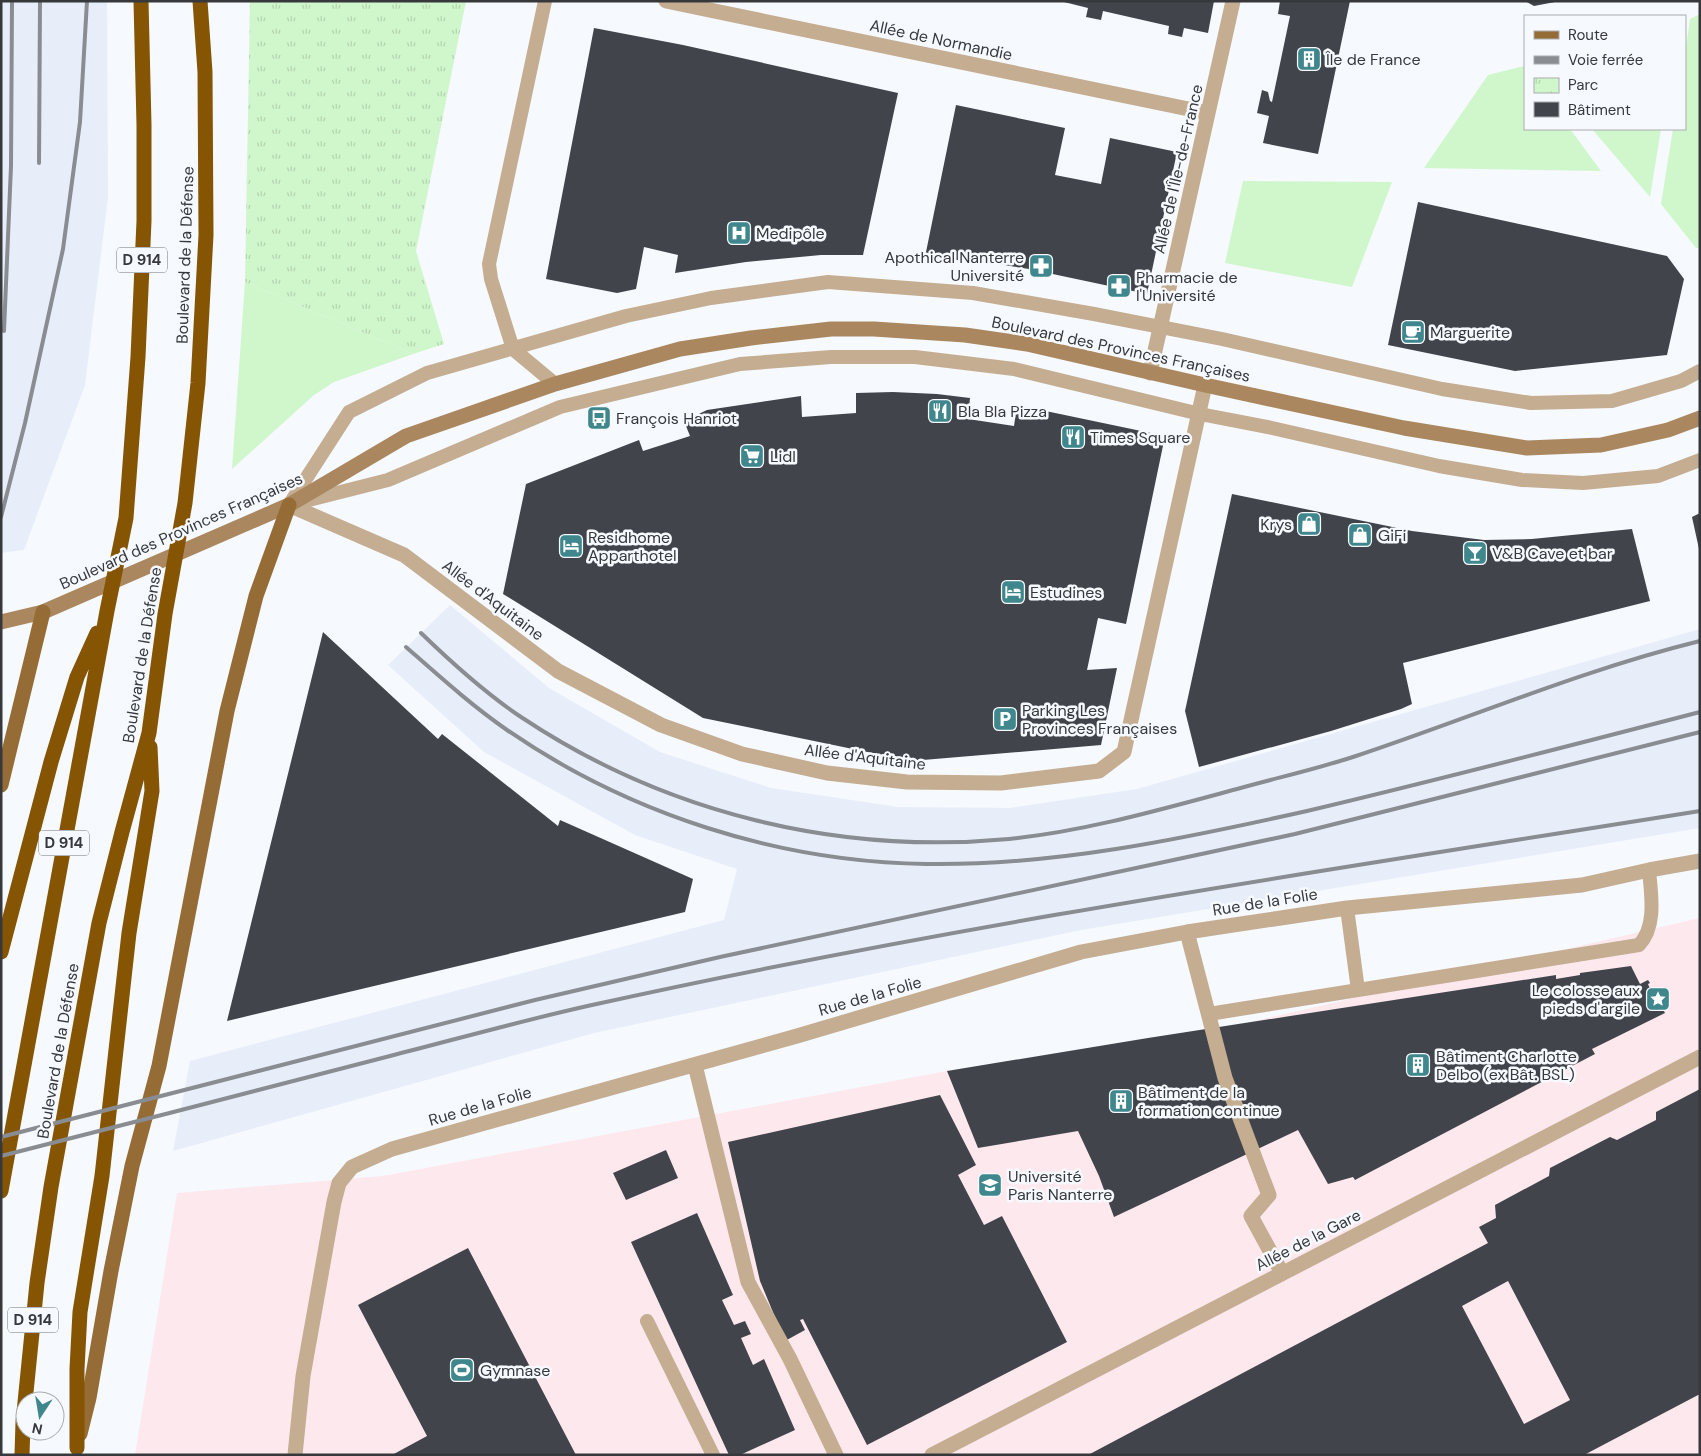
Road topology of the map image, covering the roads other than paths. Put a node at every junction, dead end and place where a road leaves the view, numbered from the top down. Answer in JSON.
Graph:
{"nodes":[{"id":1,"x":141,"y":1,"type":"edge"},
{"id":2,"x":200,"y":1,"type":"edge"},
{"id":3,"x":545,"y":1,"type":"edge"},
{"id":4,"x":666,"y":1,"type":"edge"},
{"id":5,"x":1233,"y":1,"type":"edge"},
{"id":6,"x":1208,"y":113,"type":"junction"},
{"id":7,"x":1160,"y":327,"type":"junction"},
{"id":8,"x":513,"y":349,"type":"junction"},
{"id":9,"x":1700,"y":370,"type":"edge"},
{"id":10,"x":1150,"y":373,"type":"junction"},
{"id":11,"x":554,"y":384,"type":"junction"},
{"id":12,"x":1205,"y":385,"type":"junction"},
{"id":13,"x":1200,"y":414,"type":"junction"},
{"id":14,"x":1700,"y":418,"type":"edge"},
{"id":15,"x":1700,"y":460,"type":"edge"},
{"id":16,"x":289,"y":505,"type":"junction"},
{"id":17,"x":107,"y":611,"type":"junction"},
{"id":18,"x":43,"y":612,"type":"junction"},
{"id":19,"x":1,"y":622,"type":"edge"},
{"id":20,"x":149,"y":733,"type":"junction"},
{"id":21,"x":1,"y":785,"type":"edge"},
{"id":22,"x":1700,"y":861,"type":"edge"},
{"id":23,"x":1648,"y":870,"type":"junction"},
{"id":24,"x":1347,"y":908,"type":"junction"},
{"id":25,"x":1187,"y":932,"type":"junction"},
{"id":26,"x":1,"y":952,"type":"edge"},
{"id":27,"x":1358,"y":990,"type":"junction"},
{"id":28,"x":1209,"y":1014,"type":"junction"},
{"id":29,"x":1700,"y":1057,"type":"edge"},
{"id":30,"x":695,"y":1064,"type":"junction"},
{"id":31,"x":1,"y":1191,"type":"edge"},
{"id":32,"x":1282,"y":1272,"type":"junction"},
{"id":33,"x":646,"y":1321,"type":"dead end"},
{"id":34,"x":77,"y":1451,"type":"edge"},
{"id":35,"x":22,"y":1455,"type":"edge"},
{"id":36,"x":295,"y":1455,"type":"edge"},
{"id":37,"x":714,"y":1455,"type":"edge"},
{"id":38,"x":836,"y":1455,"type":"edge"},
{"id":39,"x":932,"y":1455,"type":"edge"}],
"edges":[{"from":1,"to":17,"type":"highway","name":"Boulevard de la Défense","number":"D 914"},
{"from":2,"to":20,"type":"highway","name":"Boulevard de la Défense","number":"D 914"},
{"from":3,"to":8,"type":"lane"},
{"from":4,"to":6,"type":"street","name":"Allée de Normandie"},
{"from":5,"to":6,"type":"street","name":"Allée de l'Île-de-France"},
{"from":6,"to":7,"type":"street","name":"Allée de l'Île-de-France"},
{"from":7,"to":8,"type":"lane"},
{"from":7,"to":9,"type":"lane"},
{"from":7,"to":10,"type":"street","name":"Allée de l'Île-de-France"},
{"from":8,"to":11,"type":"lane"},
{"from":8,"to":16,"type":"lane"},
{"from":10,"to":11,"type":"main road","name":"Boulevard des Provinces Françaises"},
{"from":10,"to":12,"type":"main road","name":"Boulevard des Provinces Françaises"},
{"from":11,"to":16,"type":"main road","name":"Boulevard des Provinces Françaises"},
{"from":12,"to":13,"type":"street","name":"Allée d'Aquitaine"},
{"from":12,"to":14,"type":"main road","name":"Boulevard des Provinces Françaises"},
{"from":13,"to":15,"type":"lane"},
{"from":13,"to":16,"type":"lane"},
{"from":13,"to":16,"type":"street","name":"Allée d'Aquitaine"},
{"from":16,"to":18,"type":"main road","name":"Boulevard des Provinces Françaises"},
{"from":16,"to":34,"type":"main road"},
{"from":17,"to":26,"type":"highway"},
{"from":17,"to":31,"type":"highway","name":"Boulevard de la Défense","number":"D 914"},
{"from":18,"to":19,"type":"main road","name":"Boulevard des Provinces Françaises"},
{"from":18,"to":21,"type":"main road"},
{"from":20,"to":34,"type":"highway"},
{"from":20,"to":35,"type":"highway","name":"Boulevard de la Défense","number":"D 914"},
{"from":22,"to":23,"type":"street","name":"Rue de la Folie"},
{"from":23,"to":24,"type":"street","name":"Rue de la Folie"},
{"from":23,"to":27,"type":"lane"},
{"from":24,"to":25,"type":"street","name":"Rue de la Folie"},
{"from":24,"to":27,"type":"lane"},
{"from":25,"to":28,"type":"street"},
{"from":25,"to":30,"type":"street","name":"Rue de la Folie"},
{"from":27,"to":28,"type":"lane"},
{"from":28,"to":32,"type":"street"},
{"from":29,"to":32,"type":"street","name":"Allée de la Gare"},
{"from":30,"to":36,"type":"street","name":"Rue de la Folie"},
{"from":30,"to":38,"type":"street"},
{"from":32,"to":39,"type":"street","name":"Allée de la Gare"},
{"from":33,"to":37,"type":"lane"}]}
